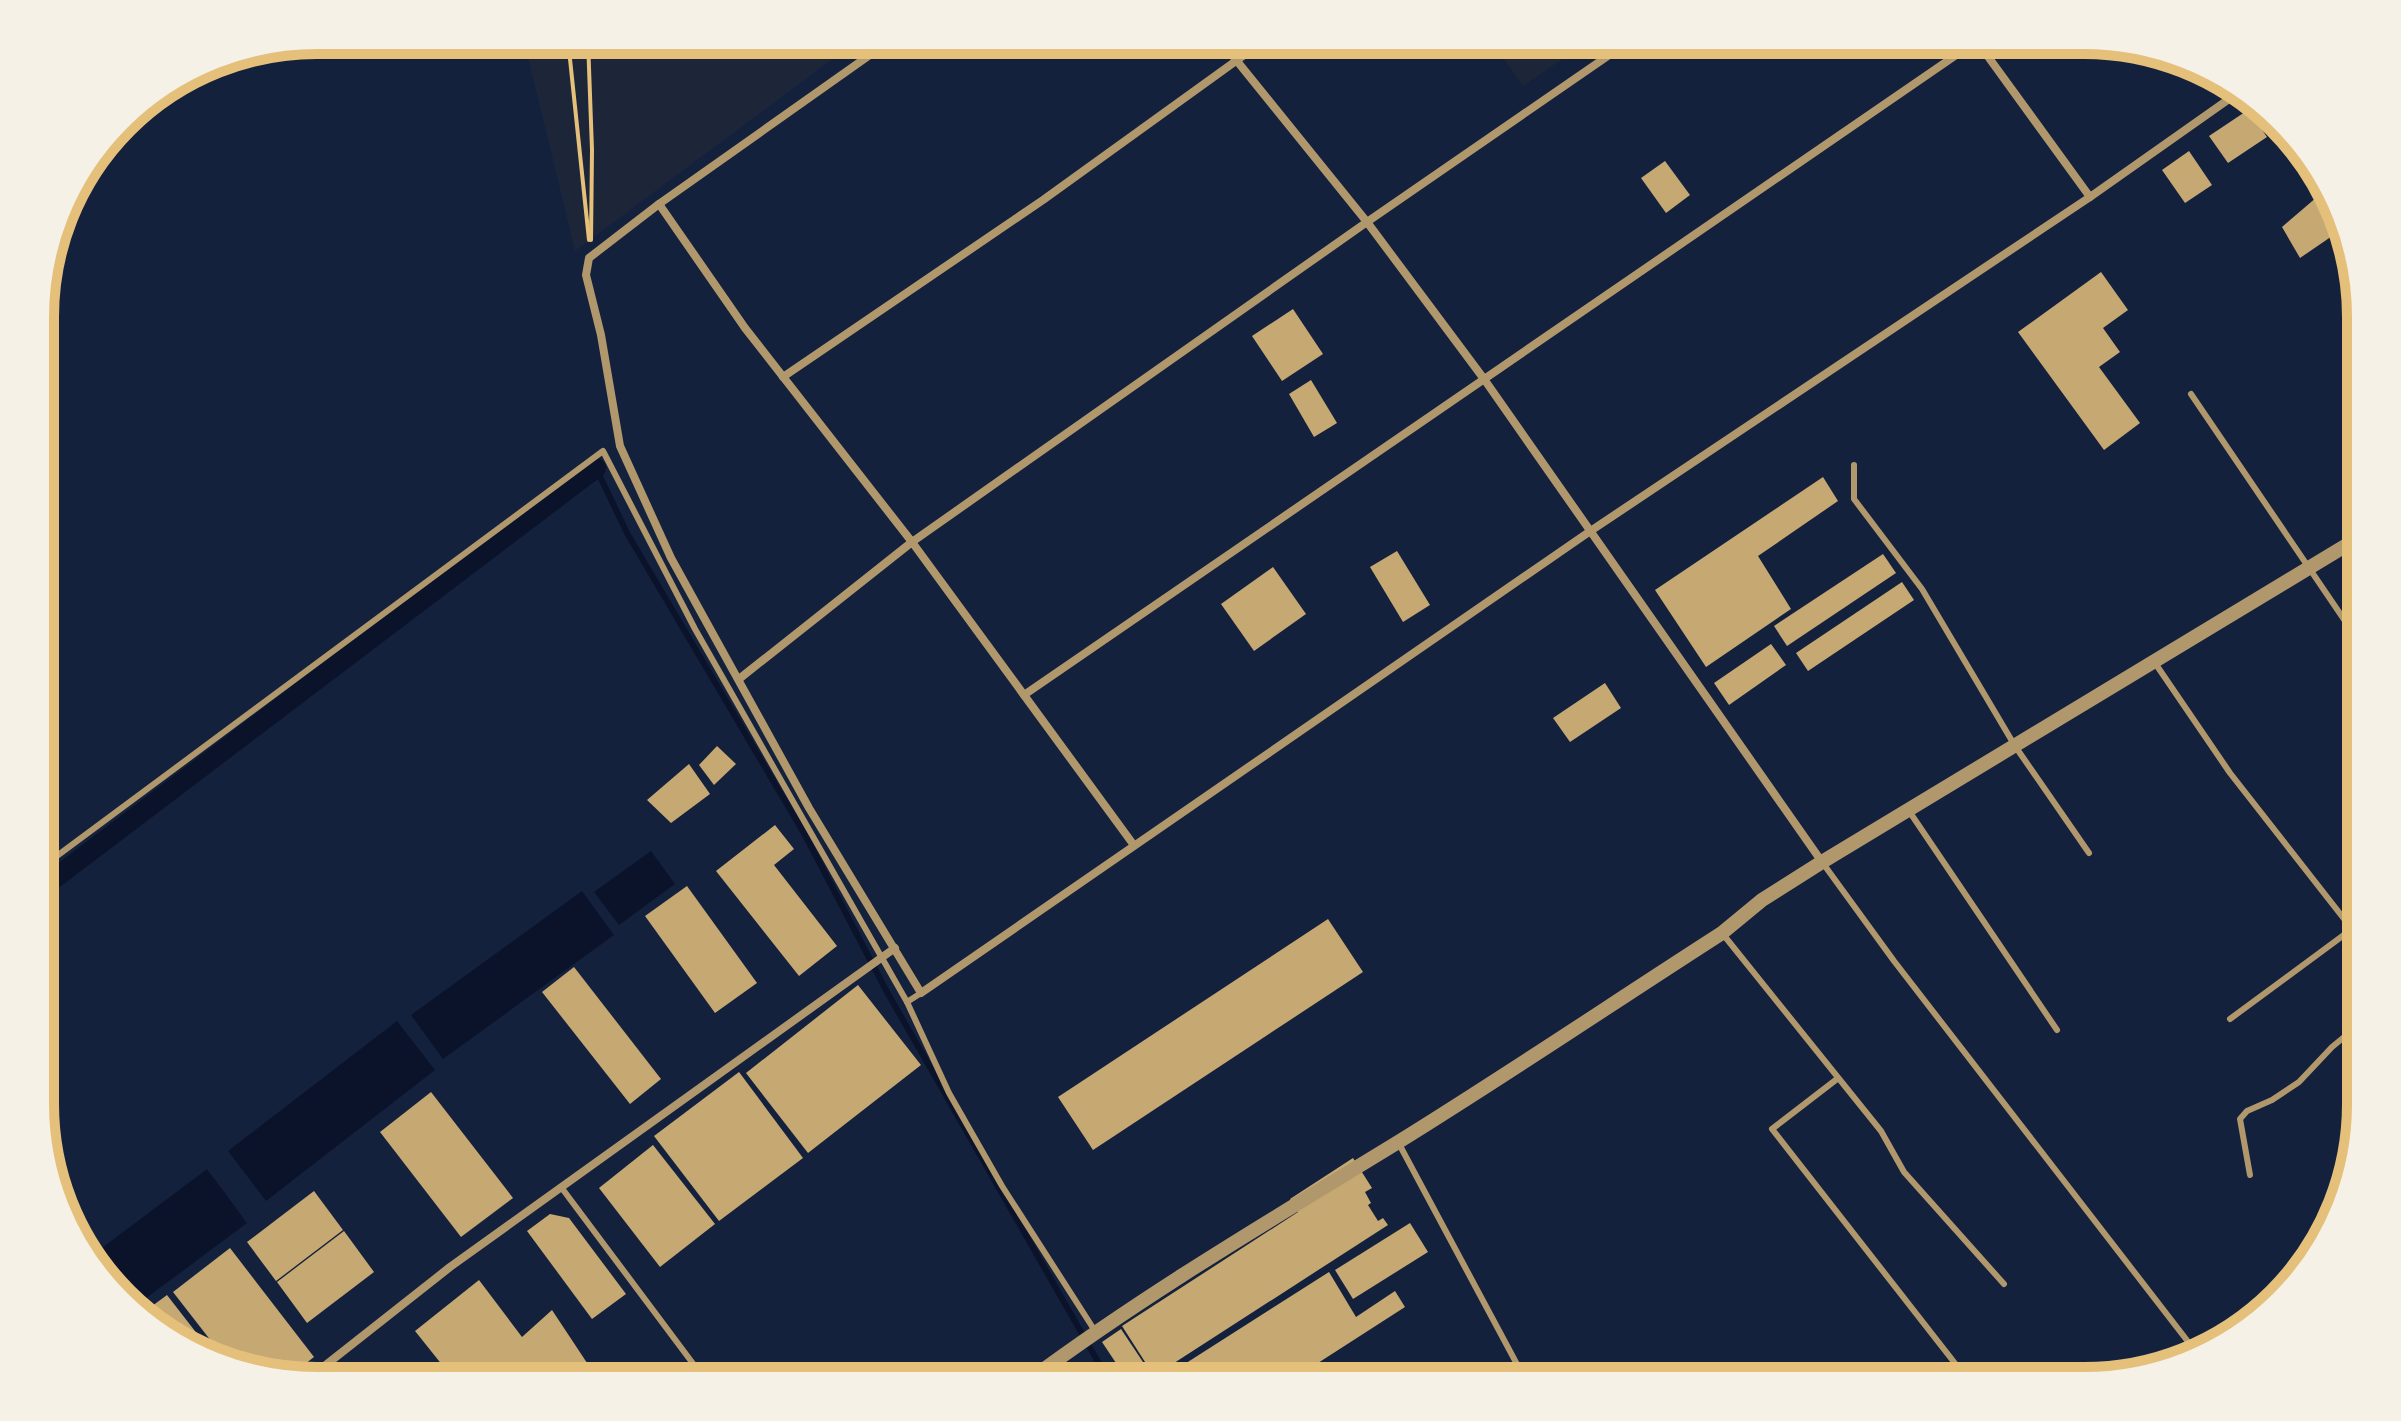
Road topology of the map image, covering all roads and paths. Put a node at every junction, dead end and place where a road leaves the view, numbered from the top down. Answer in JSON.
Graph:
{"nodes":[{"id":1,"x":570,"y":54,"type":"edge"},
{"id":2,"x":589,"y":54,"type":"edge"},
{"id":3,"x":871,"y":54,"type":"edge"},
{"id":4,"x":1231,"y":54,"type":"edge"},
{"id":5,"x":1245,"y":54,"type":"edge"},
{"id":6,"x":1611,"y":54,"type":"edge"},
{"id":7,"x":1957,"y":54,"type":"edge"},
{"id":8,"x":1987,"y":54,"type":"edge"},
{"id":9,"x":1236,"y":60,"type":"junction"},
{"id":10,"x":2230,"y":98,"type":"edge"},
{"id":11,"x":580,"y":149,"type":"junction"},
{"id":12,"x":592,"y":150,"type":"junction"},
{"id":13,"x":2090,"y":197,"type":"junction"},
{"id":14,"x":659,"y":204,"type":"junction"},
{"id":15,"x":1367,"y":222,"type":"junction"},
{"id":16,"x":590,"y":258,"type":"junction"},
{"id":17,"x":783,"y":377,"type":"junction"},
{"id":18,"x":1484,"y":379,"type":"junction"},
{"id":19,"x":2191,"y":394,"type":"dead end"},
{"id":20,"x":1854,"y":465,"type":"dead end"},
{"id":21,"x":1589,"y":532,"type":"junction"},
{"id":22,"x":912,"y":542,"type":"junction"},
{"id":23,"x":2346,"y":546,"type":"edge"},
{"id":24,"x":2309,"y":569,"type":"junction"},
{"id":25,"x":2346,"y":623,"type":"edge"},
{"id":26,"x":2154,"y":661,"type":"junction"},
{"id":27,"x":739,"y":679,"type":"junction"},
{"id":28,"x":1024,"y":695,"type":"junction"},
{"id":29,"x":2015,"y":746,"type":"junction"},
{"id":30,"x":1908,"y":810,"type":"junction"},
{"id":31,"x":1133,"y":844,"type":"junction"},
{"id":32,"x":2089,"y":853,"type":"dead end"},
{"id":33,"x":54,"y":858,"type":"edge"},
{"id":34,"x":1822,"y":862,"type":"junction"},
{"id":35,"x":2346,"y":921,"type":"edge"},
{"id":36,"x":1722,"y":933,"type":"junction"},
{"id":37,"x":2346,"y":933,"type":"edge"},
{"id":38,"x":895,"y":948,"type":"junction"},
{"id":39,"x":881,"y":958,"type":"junction"},
{"id":40,"x":921,"y":993,"type":"junction"},
{"id":41,"x":907,"y":1002,"type":"junction"},
{"id":42,"x":2230,"y":1019,"type":"dead end"},
{"id":43,"x":2057,"y":1030,"type":"dead end"},
{"id":44,"x":2346,"y":1036,"type":"edge"},
{"id":45,"x":1837,"y":1079,"type":"junction"},
{"id":46,"x":1398,"y":1142,"type":"junction"},
{"id":47,"x":2250,"y":1175,"type":"dead end"},
{"id":48,"x":561,"y":1187,"type":"junction"},
{"id":49,"x":2004,"y":1284,"type":"dead end"},
{"id":50,"x":1095,"y":1331,"type":"junction"},
{"id":51,"x":2190,"y":1344,"type":"edge"},
{"id":52,"x":1518,"y":1366,"type":"edge"},
{"id":53,"x":1957,"y":1366,"type":"edge"},
{"id":54,"x":323,"y":1367,"type":"edge"},
{"id":55,"x":695,"y":1367,"type":"edge"},
{"id":56,"x":1047,"y":1367,"type":"edge"}],
"edges":[{"from":1,"to":11,"type":"path"},
{"from":2,"to":12,"type":"path"},
{"from":3,"to":14,"type":"street"},
{"from":4,"to":9,"type":"street"},
{"from":5,"to":9,"type":"street"},
{"from":6,"to":15,"type":"street"},
{"from":7,"to":18,"type":"street"},
{"from":8,"to":13,"type":"street"},
{"from":9,"to":15,"type":"street"},
{"from":9,"to":17,"type":"street"},
{"from":10,"to":13,"type":"street"},
{"from":11,"to":12,"type":"path"},
{"from":11,"to":16,"type":"path"},
{"from":12,"to":16,"type":"path"},
{"from":13,"to":21,"type":"street"},
{"from":14,"to":16,"type":"street"},
{"from":14,"to":17,"type":"street"},
{"from":15,"to":18,"type":"street"},
{"from":15,"to":22,"type":"street"},
{"from":16,"to":27,"type":"street"},
{"from":17,"to":22,"type":"street"},
{"from":18,"to":21,"type":"street"},
{"from":18,"to":28,"type":"street"},
{"from":19,"to":24,"type":"lane"},
{"from":20,"to":29,"type":"lane"},
{"from":21,"to":31,"type":"street"},
{"from":21,"to":34,"type":"street"},
{"from":22,"to":27,"type":"street"},
{"from":22,"to":28,"type":"street"},
{"from":23,"to":24,"type":"street"},
{"from":24,"to":25,"type":"lane"},
{"from":24,"to":26,"type":"street"},
{"from":26,"to":29,"type":"street"},
{"from":26,"to":35,"type":"lane"},
{"from":27,"to":38,"type":"street"},
{"from":28,"to":31,"type":"street"},
{"from":29,"to":30,"type":"street"},
{"from":29,"to":32,"type":"lane"},
{"from":30,"to":34,"type":"street"},
{"from":30,"to":43,"type":"lane"},
{"from":31,"to":40,"type":"street"},
{"from":33,"to":39,"type":"lane"},
{"from":34,"to":36,"type":"street"},
{"from":34,"to":51,"type":"lane"},
{"from":36,"to":45,"type":"lane"},
{"from":36,"to":46,"type":"street"},
{"from":37,"to":42,"type":"lane"},
{"from":38,"to":39,"type":"street"},
{"from":38,"to":40,"type":"street"},
{"from":39,"to":41,"type":"lane"},
{"from":39,"to":48,"type":"street"},
{"from":40,"to":41,"type":"lane"},
{"from":41,"to":50,"type":"lane"},
{"from":44,"to":47,"type":"lane"},
{"from":45,"to":49,"type":"lane"},
{"from":45,"to":53,"type":"lane"},
{"from":46,"to":50,"type":"street"},
{"from":46,"to":52,"type":"lane"},
{"from":48,"to":54,"type":"street"},
{"from":48,"to":55,"type":"lane"},
{"from":50,"to":56,"type":"street"}]}
